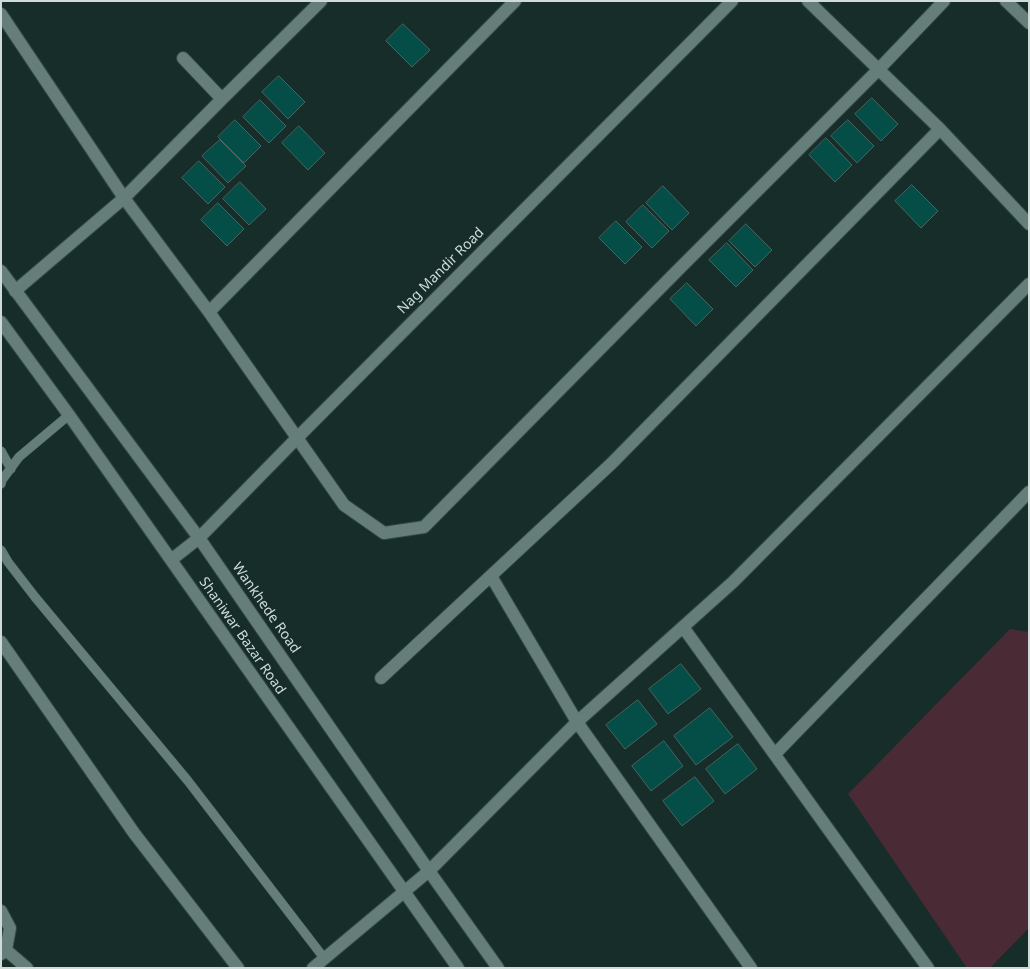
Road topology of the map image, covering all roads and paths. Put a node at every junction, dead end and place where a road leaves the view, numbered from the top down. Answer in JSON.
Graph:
{"nodes":[{"id":1,"x":515,"y":1,"type":"edge"},
{"id":2,"x":732,"y":1,"type":"edge"},
{"id":3,"x":808,"y":1,"type":"edge"},
{"id":4,"x":944,"y":1,"type":"edge"},
{"id":5,"x":1006,"y":1,"type":"edge"},
{"id":6,"x":320,"y":2,"type":"edge"},
{"id":7,"x":1,"y":14,"type":"edge"},
{"id":8,"x":1029,"y":23,"type":"edge"},
{"id":9,"x":183,"y":58,"type":"dead end"},
{"id":10,"x":878,"y":70,"type":"junction"},
{"id":11,"x":222,"y":99,"type":"junction"},
{"id":12,"x":940,"y":129,"type":"junction"},
{"id":13,"x":124,"y":198,"type":"junction"},
{"id":14,"x":1029,"y":224,"type":"edge"},
{"id":15,"x":1,"y":272,"type":"edge"},
{"id":16,"x":1029,"y":284,"type":"edge"},
{"id":17,"x":16,"y":291,"type":"junction"},
{"id":18,"x":209,"y":312,"type":"junction"},
{"id":19,"x":1,"y":322,"type":"edge"},
{"id":20,"x":69,"y":415,"type":"junction"},
{"id":21,"x":298,"y":437,"type":"junction"},
{"id":22,"x":1,"y":451,"type":"edge"},
{"id":23,"x":10,"y":469,"type":"junction"},
{"id":24,"x":1,"y":484,"type":"edge"},
{"id":25,"x":1029,"y":492,"type":"edge"},
{"id":26,"x":199,"y":538,"type":"junction"},
{"id":27,"x":1,"y":550,"type":"edge"},
{"id":28,"x":171,"y":560,"type":"junction"},
{"id":29,"x":491,"y":576,"type":"junction"},
{"id":30,"x":683,"y":627,"type":"junction"},
{"id":31,"x":1,"y":642,"type":"edge"},
{"id":32,"x":381,"y":678,"type":"dead end"},
{"id":33,"x":577,"y":722,"type":"junction"},
{"id":34,"x":775,"y":754,"type":"junction"},
{"id":35,"x":428,"y":871,"type":"junction"},
{"id":36,"x":404,"y":892,"type":"junction"},
{"id":37,"x":1,"y":910,"type":"edge"},
{"id":38,"x":4,"y":952,"type":"edge"},
{"id":39,"x":324,"y":958,"type":"junction"},
{"id":40,"x":27,"y":968,"type":"edge"},
{"id":41,"x":238,"y":968,"type":"edge"},
{"id":42,"x":313,"y":968,"type":"edge"},
{"id":43,"x":458,"y":968,"type":"edge"},
{"id":44,"x":498,"y":968,"type":"edge"},
{"id":45,"x":751,"y":968,"type":"edge"},
{"id":46,"x":928,"y":968,"type":"edge"}],
"edges":[{"from":1,"to":18,"type":"street"},
{"from":2,"to":21,"type":"street","name":"Nag Mandir Road"},
{"from":3,"to":10,"type":"street"},
{"from":4,"to":10,"type":"street"},
{"from":5,"to":8,"type":"street"},
{"from":6,"to":11,"type":"street"},
{"from":7,"to":13,"type":"street"},
{"from":9,"to":11,"type":"street"},
{"from":10,"to":12,"type":"street"},
{"from":10,"to":21,"type":"street"},
{"from":11,"to":13,"type":"street"},
{"from":12,"to":14,"type":"street"},
{"from":12,"to":29,"type":"street"},
{"from":13,"to":17,"type":"street"},
{"from":13,"to":18,"type":"street"},
{"from":15,"to":17,"type":"street","name":"Wankhede Road"},
{"from":16,"to":30,"type":"street"},
{"from":17,"to":26,"type":"street","name":"Wankhede Road"},
{"from":18,"to":21,"type":"street"},
{"from":19,"to":20,"type":"street","name":"Shaniwar Bazar Road"},
{"from":20,"to":23,"type":"lane"},
{"from":20,"to":28,"type":"street","name":"Shaniwar Bazar Road"},
{"from":21,"to":26,"type":"street","name":"Nag Mandir Road"},
{"from":22,"to":23,"type":"lane"},
{"from":23,"to":24,"type":"lane"},
{"from":25,"to":34,"type":"street"},
{"from":26,"to":28,"type":"street","name":"Nag Mandir Road"},
{"from":26,"to":35,"type":"street","name":"Wankhede Road"},
{"from":27,"to":39,"type":"lane"},
{"from":28,"to":36,"type":"street","name":"Shaniwar Bazar Road"},
{"from":29,"to":32,"type":"street"},
{"from":29,"to":33,"type":"street"},
{"from":30,"to":33,"type":"street"},
{"from":30,"to":34,"type":"street"},
{"from":31,"to":41,"type":"street"},
{"from":33,"to":35,"type":"street"},
{"from":33,"to":45,"type":"street"},
{"from":34,"to":46,"type":"street"},
{"from":35,"to":36,"type":"street"},
{"from":35,"to":44,"type":"street","name":"Wankhede Road"},
{"from":36,"to":39,"type":"street"},
{"from":36,"to":43,"type":"street","name":"Shaniwar Bazar Road"},
{"from":37,"to":38,"type":"street"},
{"from":38,"to":40,"type":"street"},
{"from":39,"to":42,"type":"street"}]}
